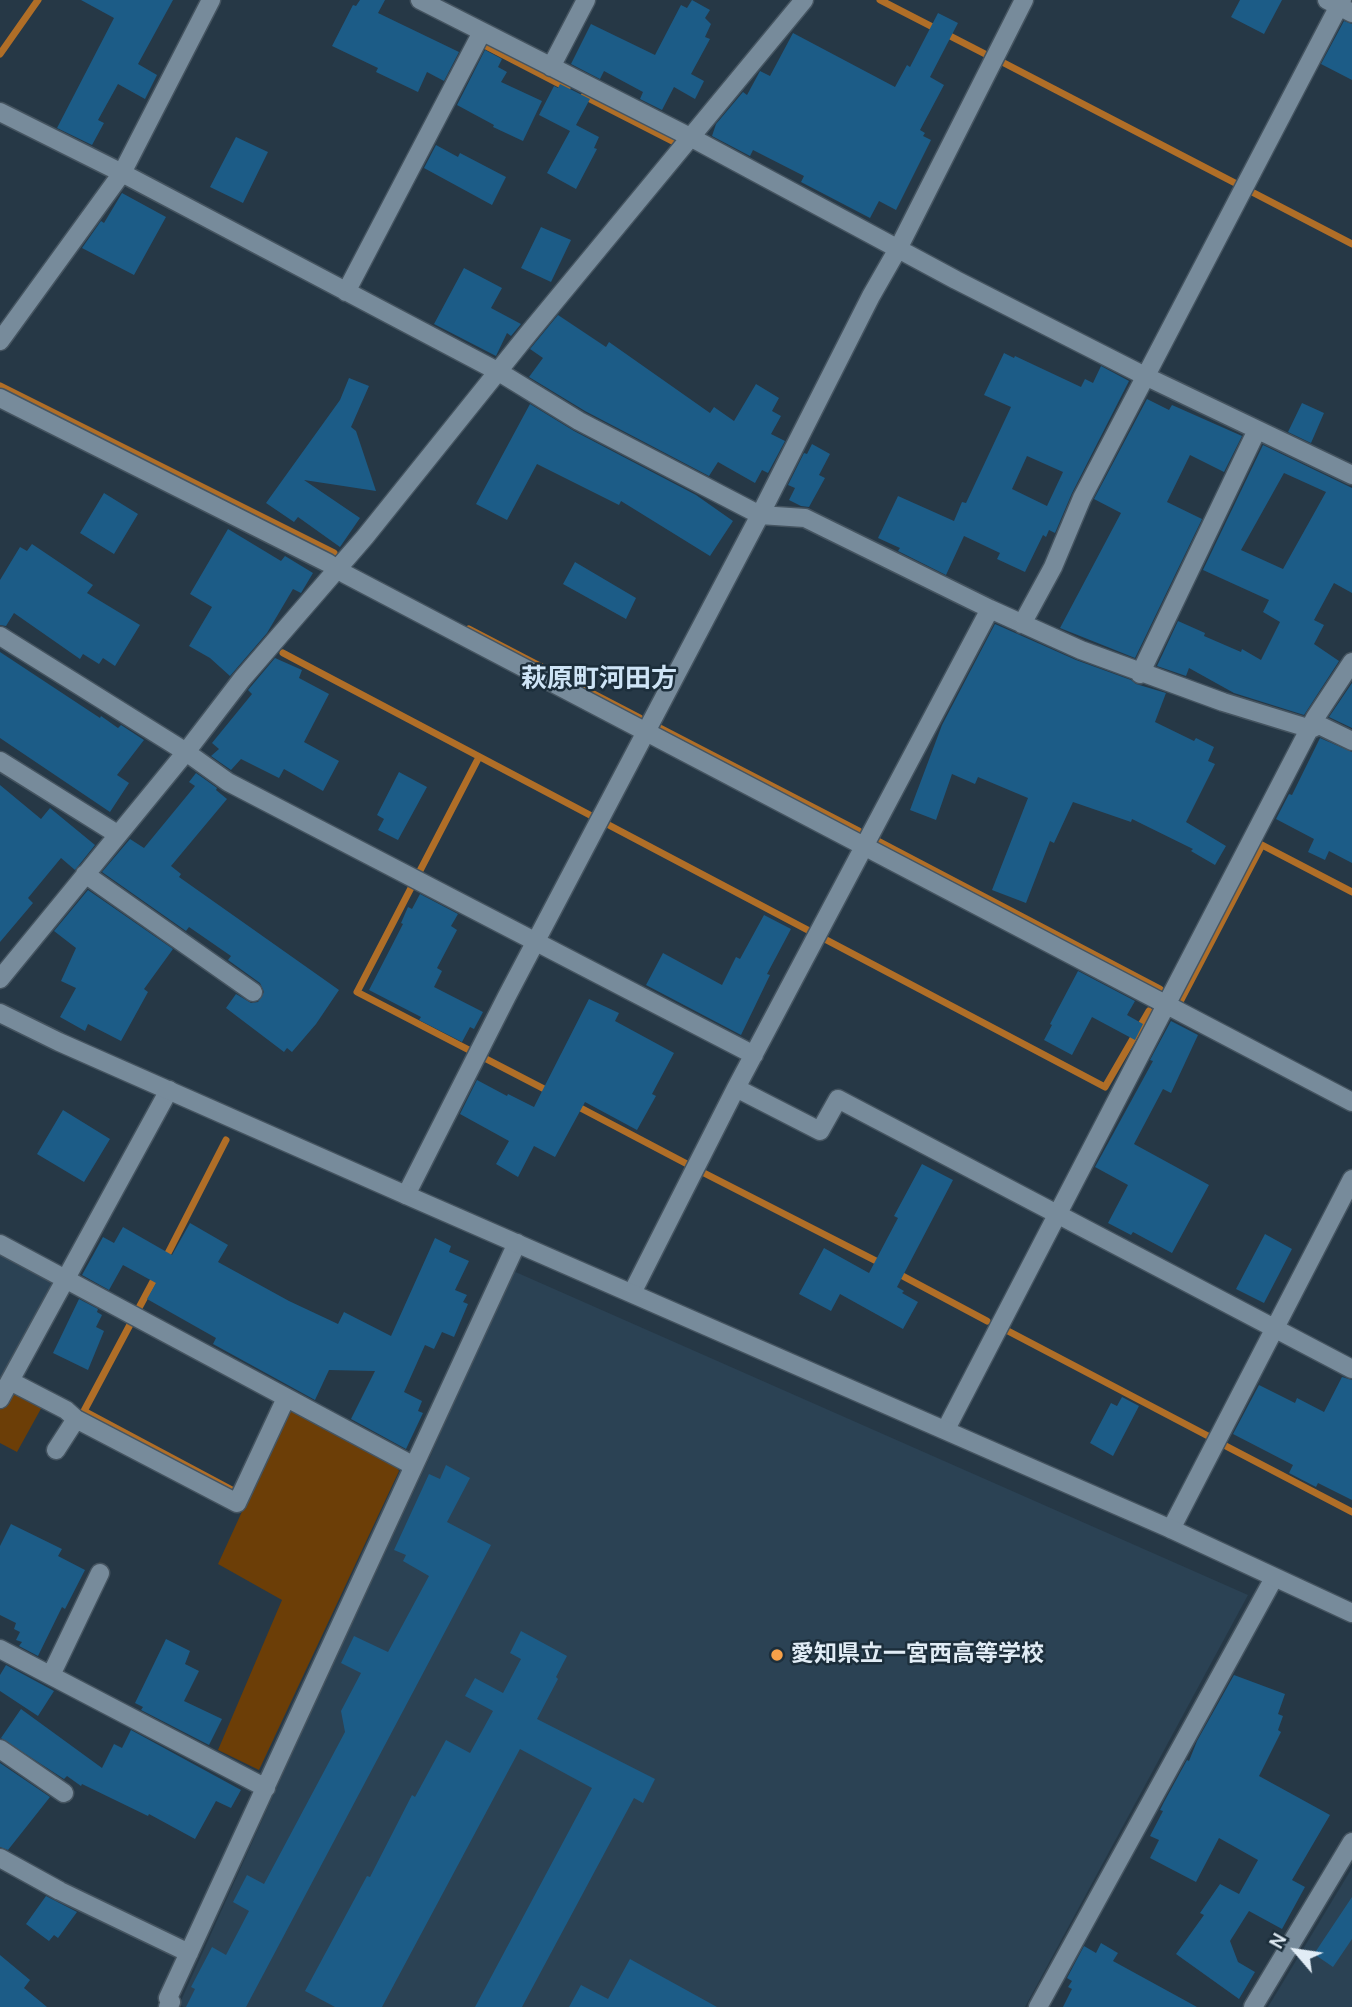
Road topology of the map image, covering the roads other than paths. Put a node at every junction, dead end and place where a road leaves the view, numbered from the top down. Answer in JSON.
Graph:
{"nodes":[{"id":1,"x":211,"y":0,"type":"edge"},
{"id":2,"x":421,"y":0,"type":"edge"},
{"id":3,"x":586,"y":0,"type":"edge"},
{"id":4,"x":804,"y":0,"type":"edge"},
{"id":5,"x":1024,"y":0,"type":"edge"},
{"id":6,"x":1340,"y":5,"type":"edge"},
{"id":7,"x":482,"y":32,"type":"junction"},
{"id":8,"x":551,"y":67,"type":"junction"},
{"id":9,"x":0,"y":112,"type":"edge"},
{"id":10,"x":692,"y":138,"type":"junction"},
{"id":11,"x":122,"y":173,"type":"junction"},
{"id":12,"x":899,"y":247,"type":"junction"},
{"id":13,"x":346,"y":292,"type":"junction"},
{"id":14,"x":0,"y":341,"type":"edge"},
{"id":15,"x":499,"y":372,"type":"junction"},
{"id":16,"x":1145,"y":376,"type":"junction"},
{"id":17,"x":0,"y":398,"type":"edge"},
{"id":18,"x":1257,"y":430,"type":"junction"},
{"id":19,"x":1352,"y":475,"type":"edge"},
{"id":20,"x":760,"y":515,"type":"junction"},
{"id":21,"x":338,"y":569,"type":"junction"},
{"id":22,"x":990,"y":609,"type":"junction"},
{"id":23,"x":1022,"y":624,"type":"junction"},
{"id":24,"x":0,"y":636,"type":"edge"},
{"id":25,"x":1352,"y":662,"type":"edge"},
{"id":26,"x":1140,"y":674,"type":"junction"},
{"id":27,"x":1311,"y":729,"type":"junction"},
{"id":28,"x":646,"y":731,"type":"junction"},
{"id":29,"x":1352,"y":741,"type":"edge"},
{"id":30,"x":186,"y":752,"type":"junction"},
{"id":31,"x":2,"y":766,"type":"edge"},
{"id":32,"x":117,"y":834,"type":"junction"},
{"id":33,"x":865,"y":845,"type":"junction"},
{"id":34,"x":85,"y":874,"type":"junction"},
{"id":35,"x":536,"y":942,"type":"junction"},
{"id":36,"x":0,"y":979,"type":"edge"},
{"id":37,"x":253,"y":992,"type":"dead end"},
{"id":38,"x":1167,"y":1004,"type":"junction"},
{"id":39,"x":0,"y":1013,"type":"edge"},
{"id":40,"x":754,"y":1055,"type":"junction"},
{"id":41,"x":737,"y":1088,"type":"junction"},
{"id":42,"x":169,"y":1090,"type":"junction"},
{"id":43,"x":1352,"y":1102,"type":"edge"},
{"id":44,"x":1352,"y":1179,"type":"edge"},
{"id":45,"x":406,"y":1195,"type":"junction"},
{"id":46,"x":1057,"y":1215,"type":"junction"},
{"id":47,"x":0,"y":1244,"type":"edge"},
{"id":48,"x":517,"y":1244,"type":"junction"},
{"id":49,"x":65,"y":1279,"type":"junction"},
{"id":50,"x":632,"y":1293,"type":"junction"},
{"id":51,"x":1274,"y":1328,"type":"junction"},
{"id":52,"x":1352,"y":1369,"type":"edge"},
{"id":53,"x":10,"y":1381,"type":"junction"},
{"id":54,"x":286,"y":1398,"type":"junction"},
{"id":55,"x":0,"y":1399,"type":"edge"},
{"id":56,"x":76,"y":1419,"type":"junction"},
{"id":57,"x":946,"y":1429,"type":"junction"},
{"id":58,"x":56,"y":1450,"type":"dead end"},
{"id":59,"x":414,"y":1466,"type":"junction"},
{"id":60,"x":1171,"y":1529,"type":"junction"},
{"id":61,"x":100,"y":1573,"type":"dead end"},
{"id":62,"x":1274,"y":1578,"type":"junction"},
{"id":63,"x":1352,"y":1613,"type":"edge"},
{"id":64,"x":0,"y":1649,"type":"edge"},
{"id":65,"x":51,"y":1675,"type":"junction"},
{"id":66,"x":0,"y":1749,"type":"edge"},
{"id":67,"x":266,"y":1788,"type":"junction"},
{"id":68,"x":64,"y":1793,"type":"dead end"},
{"id":69,"x":1352,"y":1842,"type":"edge"},
{"id":70,"x":0,"y":1858,"type":"edge"},
{"id":71,"x":189,"y":1953,"type":"junction"},
{"id":72,"x":168,"y":2007,"type":"edge"},
{"id":73,"x":1038,"y":2007,"type":"edge"},
{"id":74,"x":1252,"y":2007,"type":"edge"}],
"edges":[{"from":1,"to":11,"type":"street"},
{"from":2,"to":7,"type":"street"},
{"from":3,"to":8,"type":"street"},
{"from":4,"to":10,"type":"street"},
{"from":5,"to":12,"type":"street"},
{"from":6,"to":16,"type":"street"},
{"from":7,"to":8,"type":"street"},
{"from":7,"to":13,"type":"street"},
{"from":8,"to":10,"type":"street"},
{"from":9,"to":11,"type":"street"},
{"from":10,"to":12,"type":"street"},
{"from":10,"to":15,"type":"street"},
{"from":11,"to":13,"type":"street"},
{"from":11,"to":14,"type":"street"},
{"from":12,"to":16,"type":"street"},
{"from":12,"to":20,"type":"street"},
{"from":13,"to":15,"type":"street"},
{"from":15,"to":20,"type":"street"},
{"from":15,"to":21,"type":"street"},
{"from":16,"to":18,"type":"street"},
{"from":16,"to":23,"type":"street"},
{"from":17,"to":21,"type":"street"},
{"from":18,"to":19,"type":"street"},
{"from":18,"to":26,"type":"street"},
{"from":20,"to":22,"type":"street"},
{"from":20,"to":28,"type":"street"},
{"from":21,"to":28,"type":"street"},
{"from":21,"to":30,"type":"street"},
{"from":22,"to":23,"type":"street"},
{"from":22,"to":33,"type":"street"},
{"from":23,"to":26,"type":"street"},
{"from":24,"to":30,"type":"street"},
{"from":25,"to":27,"type":"street"},
{"from":26,"to":27,"type":"street"},
{"from":27,"to":29,"type":"street"},
{"from":27,"to":38,"type":"street"},
{"from":28,"to":33,"type":"street"},
{"from":28,"to":35,"type":"street"},
{"from":30,"to":32,"type":"street"},
{"from":30,"to":35,"type":"street"},
{"from":31,"to":32,"type":"street"},
{"from":32,"to":34,"type":"street"},
{"from":33,"to":38,"type":"street"},
{"from":33,"to":40,"type":"street"},
{"from":34,"to":36,"type":"street"},
{"from":34,"to":37,"type":"street"},
{"from":35,"to":40,"type":"street"},
{"from":35,"to":45,"type":"street"},
{"from":38,"to":43,"type":"street"},
{"from":38,"to":46,"type":"street"},
{"from":39,"to":42,"type":"street"},
{"from":40,"to":41,"type":"street"},
{"from":41,"to":46,"type":"street"},
{"from":41,"to":50,"type":"street"},
{"from":42,"to":45,"type":"street"},
{"from":42,"to":49,"type":"street"},
{"from":44,"to":51,"type":"street"},
{"from":45,"to":48,"type":"street"},
{"from":46,"to":51,"type":"street"},
{"from":46,"to":57,"type":"street"},
{"from":47,"to":49,"type":"street"},
{"from":48,"to":50,"type":"street"},
{"from":48,"to":59,"type":"street"},
{"from":49,"to":53,"type":"street"},
{"from":49,"to":54,"type":"street"},
{"from":50,"to":57,"type":"street"},
{"from":51,"to":52,"type":"street"},
{"from":51,"to":60,"type":"street"},
{"from":53,"to":55,"type":"street"},
{"from":53,"to":56,"type":"street"},
{"from":54,"to":56,"type":"street"},
{"from":54,"to":59,"type":"street"},
{"from":56,"to":58,"type":"street"},
{"from":57,"to":60,"type":"street"},
{"from":59,"to":67,"type":"street"},
{"from":60,"to":62,"type":"street"},
{"from":61,"to":65,"type":"street"},
{"from":62,"to":63,"type":"street"},
{"from":62,"to":73,"type":"street"},
{"from":64,"to":65,"type":"street"},
{"from":65,"to":67,"type":"street"},
{"from":66,"to":68,"type":"street"},
{"from":67,"to":71,"type":"street"},
{"from":69,"to":74,"type":"street"},
{"from":70,"to":71,"type":"street"},
{"from":71,"to":72,"type":"street"}]}
